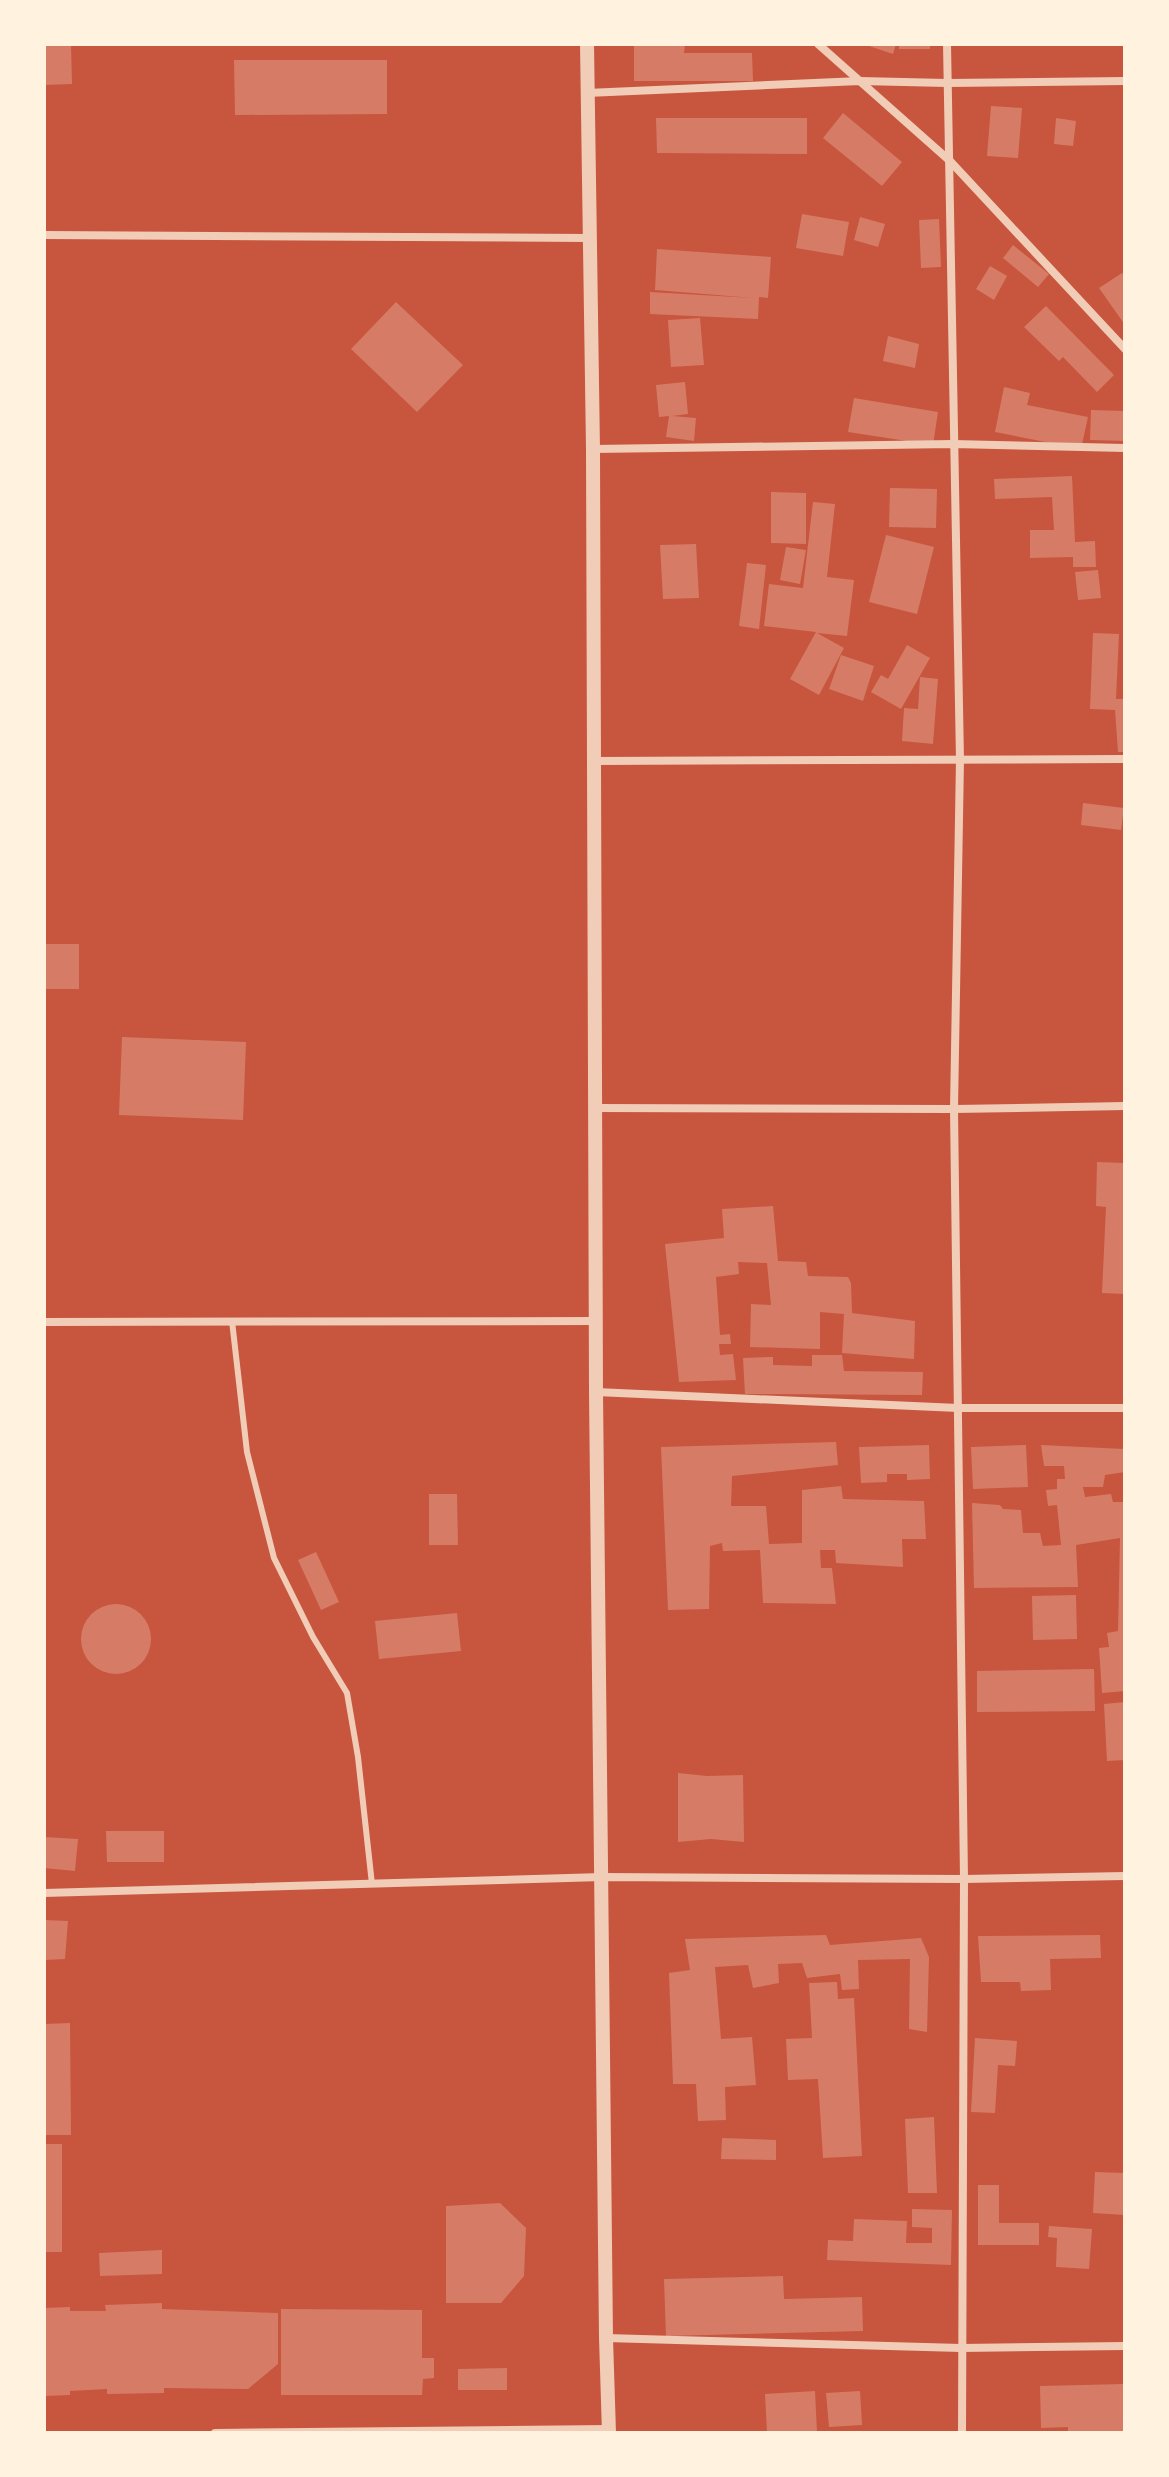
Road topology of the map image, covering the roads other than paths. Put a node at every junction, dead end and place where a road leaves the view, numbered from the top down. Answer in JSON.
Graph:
{"nodes":[{"id":1,"x":587,"y":44,"type":"edge"},
{"id":2,"x":818,"y":44,"type":"edge"},
{"id":3,"x":947,"y":44,"type":"edge"},
{"id":4,"x":860,"y":81,"type":"junction"},
{"id":5,"x":1125,"y":81,"type":"edge"},
{"id":6,"x":947,"y":83,"type":"junction"},
{"id":7,"x":587,"y":93,"type":"junction"},
{"id":8,"x":950,"y":161,"type":"junction"},
{"id":9,"x":44,"y":235,"type":"edge"},
{"id":10,"x":588,"y":238,"type":"junction"},
{"id":11,"x":1125,"y":349,"type":"edge"},
{"id":12,"x":953,"y":444,"type":"junction"},
{"id":13,"x":1125,"y":448,"type":"edge"},
{"id":14,"x":593,"y":449,"type":"junction"},
{"id":15,"x":1125,"y":759,"type":"edge"},
{"id":16,"x":960,"y":760,"type":"junction"},
{"id":17,"x":595,"y":761,"type":"junction"},
{"id":18,"x":1125,"y":1106,"type":"edge"},
{"id":19,"x":595,"y":1108,"type":"junction"},
{"id":20,"x":954,"y":1109,"type":"junction"},
{"id":21,"x":232,"y":1321,"type":"junction"},
{"id":22,"x":596,"y":1321,"type":"junction"},
{"id":23,"x":44,"y":1322,"type":"edge"},
{"id":24,"x":596,"y":1392,"type":"junction"},
{"id":25,"x":958,"y":1408,"type":"junction"},
{"id":26,"x":1125,"y":1408,"type":"edge"},
{"id":27,"x":1125,"y":1876,"type":"edge"},
{"id":28,"x":602,"y":1877,"type":"junction"},
{"id":29,"x":964,"y":1879,"type":"junction"},
{"id":30,"x":372,"y":1884,"type":"junction"},
{"id":31,"x":44,"y":1893,"type":"edge"},
{"id":32,"x":606,"y":2338,"type":"junction"},
{"id":33,"x":1125,"y":2346,"type":"edge"},
{"id":34,"x":961,"y":2348,"type":"junction"},
{"id":35,"x":609,"y":2431,"type":"edge"},
{"id":36,"x":215,"y":2433,"type":"edge"},
{"id":37,"x":962,"y":2433,"type":"edge"}],
"edges":[{"from":1,"to":7,"type":"street"},
{"from":2,"to":4,"type":"street"},
{"from":3,"to":6,"type":"street"},
{"from":4,"to":6,"type":"street"},
{"from":4,"to":7,"type":"street"},
{"from":4,"to":8,"type":"street"},
{"from":5,"to":6,"type":"street"},
{"from":6,"to":8,"type":"street"},
{"from":7,"to":10,"type":"street"},
{"from":8,"to":11,"type":"street"},
{"from":8,"to":12,"type":"street"},
{"from":9,"to":10,"type":"street"},
{"from":10,"to":14,"type":"street"},
{"from":12,"to":13,"type":"street"},
{"from":12,"to":14,"type":"street"},
{"from":12,"to":16,"type":"street"},
{"from":14,"to":17,"type":"street"},
{"from":15,"to":16,"type":"street"},
{"from":16,"to":17,"type":"street"},
{"from":16,"to":20,"type":"street"},
{"from":17,"to":19,"type":"street"},
{"from":18,"to":20,"type":"street"},
{"from":19,"to":20,"type":"street"},
{"from":19,"to":22,"type":"street"},
{"from":20,"to":25,"type":"street"},
{"from":21,"to":22,"type":"street"},
{"from":21,"to":23,"type":"street"},
{"from":21,"to":30,"type":"lane"},
{"from":22,"to":24,"type":"street"},
{"from":24,"to":25,"type":"street"},
{"from":24,"to":28,"type":"street"},
{"from":25,"to":26,"type":"street"},
{"from":25,"to":29,"type":"street"},
{"from":27,"to":29,"type":"street"},
{"from":28,"to":29,"type":"street"},
{"from":28,"to":30,"type":"street"},
{"from":28,"to":32,"type":"street"},
{"from":29,"to":34,"type":"street"},
{"from":30,"to":31,"type":"street"},
{"from":32,"to":34,"type":"street"},
{"from":32,"to":35,"type":"street"},
{"from":33,"to":34,"type":"street"},
{"from":34,"to":37,"type":"street"},
{"from":35,"to":36,"type":"street"}]}
